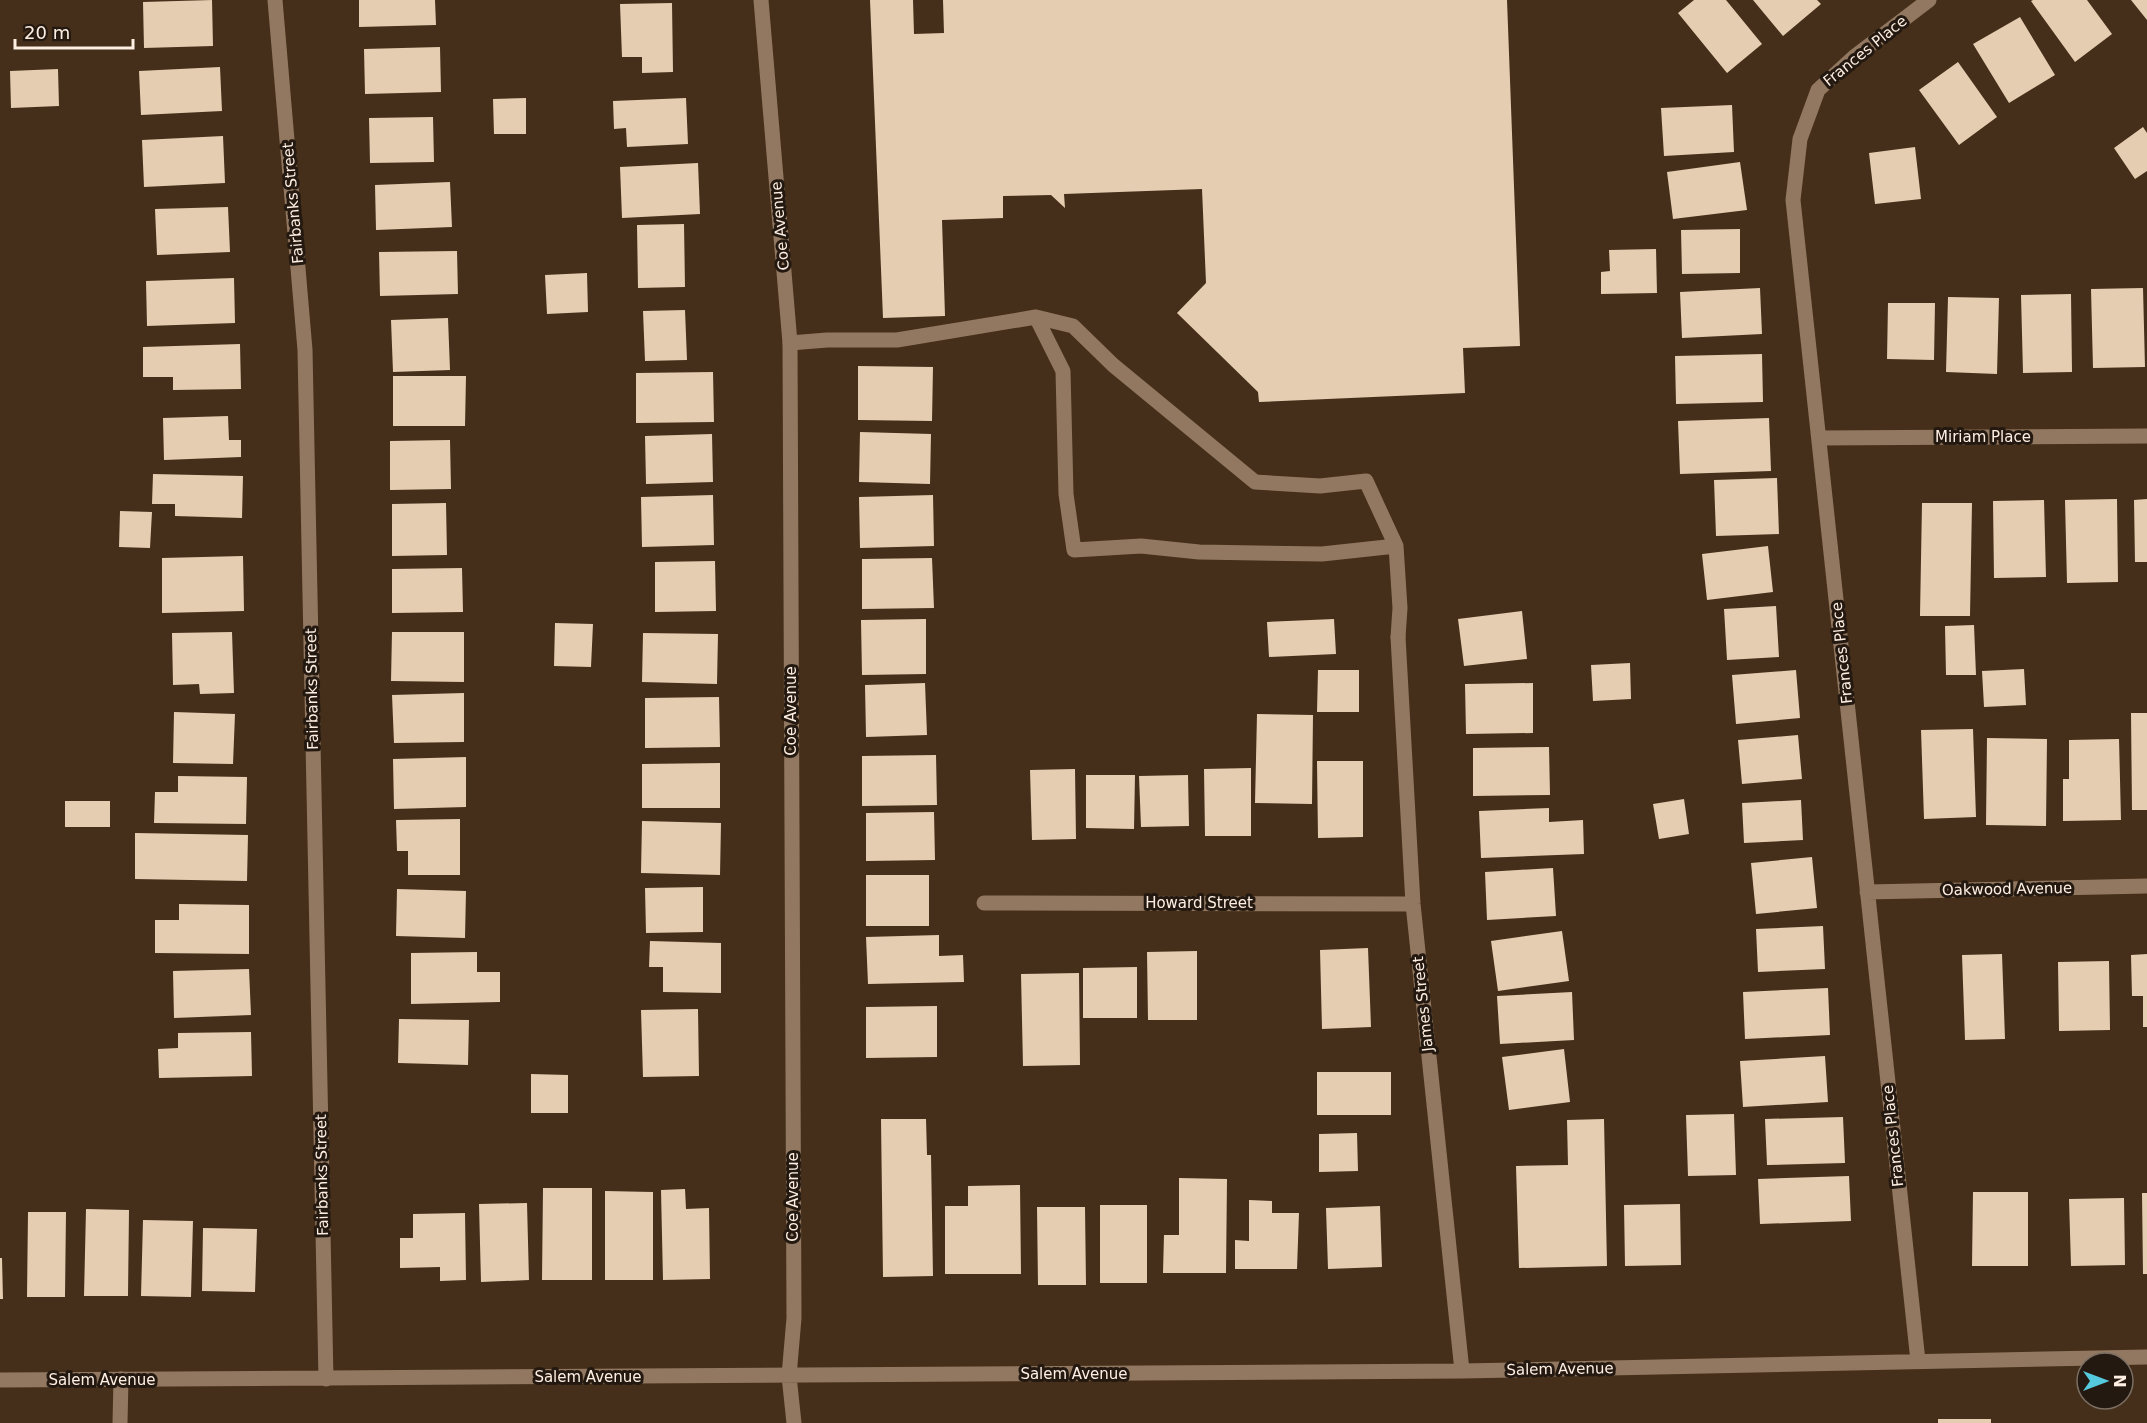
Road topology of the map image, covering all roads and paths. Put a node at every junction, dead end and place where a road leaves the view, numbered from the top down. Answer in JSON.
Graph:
{"nodes":[{"id":1,"x":275,"y":0,"type":"edge"},
{"id":2,"x":761,"y":0,"type":"edge"},
{"id":3,"x":1929,"y":0,"type":"edge"},
{"id":4,"x":1036,"y":317,"type":"junction"},
{"id":5,"x":790,"y":343,"type":"junction"},
{"id":6,"x":2147,"y":436,"type":"edge"},
{"id":7,"x":1819,"y":438,"type":"junction"},
{"id":8,"x":1396,"y":546,"type":"junction"},
{"id":9,"x":2147,"y":886,"type":"edge"},
{"id":10,"x":1867,"y":892,"type":"junction"},
{"id":11,"x":984,"y":903,"type":"dead end"},
{"id":12,"x":1413,"y":904,"type":"junction"},
{"id":13,"x":2147,"y":1357,"type":"edge"},
{"id":14,"x":1918,"y":1361,"type":"junction"},
{"id":15,"x":1462,"y":1371,"type":"junction"},
{"id":16,"x":789,"y":1376,"type":"junction"},
{"id":17,"x":121,"y":1379,"type":"junction"},
{"id":18,"x":326,"y":1379,"type":"junction"},
{"id":19,"x":0,"y":1380,"type":"edge"},
{"id":20,"x":120,"y":1423,"type":"edge"},
{"id":21,"x":794,"y":1423,"type":"edge"}],
"edges":[{"from":1,"to":18,"type":"street","name":"Fairbanks Street"},
{"from":2,"to":5,"type":"street","name":"Coe Avenue"},
{"from":3,"to":7,"type":"street","name":"Frances Place"},
{"from":4,"to":5,"type":"street"},
{"from":4,"to":8,"type":"street"},
{"from":4,"to":8,"type":"street"},
{"from":5,"to":16,"type":"street","name":"Coe Avenue"},
{"from":6,"to":7,"type":"street","name":"Miriam Place"},
{"from":7,"to":10,"type":"street","name":"Frances Place"},
{"from":8,"to":12,"type":"street","name":"James Street"},
{"from":9,"to":10,"type":"street","name":"Oakwood Avenue"},
{"from":10,"to":14,"type":"street","name":"Frances Place"},
{"from":11,"to":12,"type":"street","name":"Howard Street"},
{"from":12,"to":15,"type":"street","name":"James Street"},
{"from":13,"to":14,"type":"street","name":"Salem Avenue"},
{"from":14,"to":15,"type":"street","name":"Salem Avenue"},
{"from":15,"to":16,"type":"street","name":"Salem Avenue"},
{"from":16,"to":18,"type":"street","name":"Salem Avenue"},
{"from":16,"to":21,"type":"street","name":"Coe Avenue"},
{"from":17,"to":18,"type":"street","name":"Salem Avenue"},
{"from":17,"to":19,"type":"street","name":"Salem Avenue"},
{"from":17,"to":20,"type":"street"}]}
